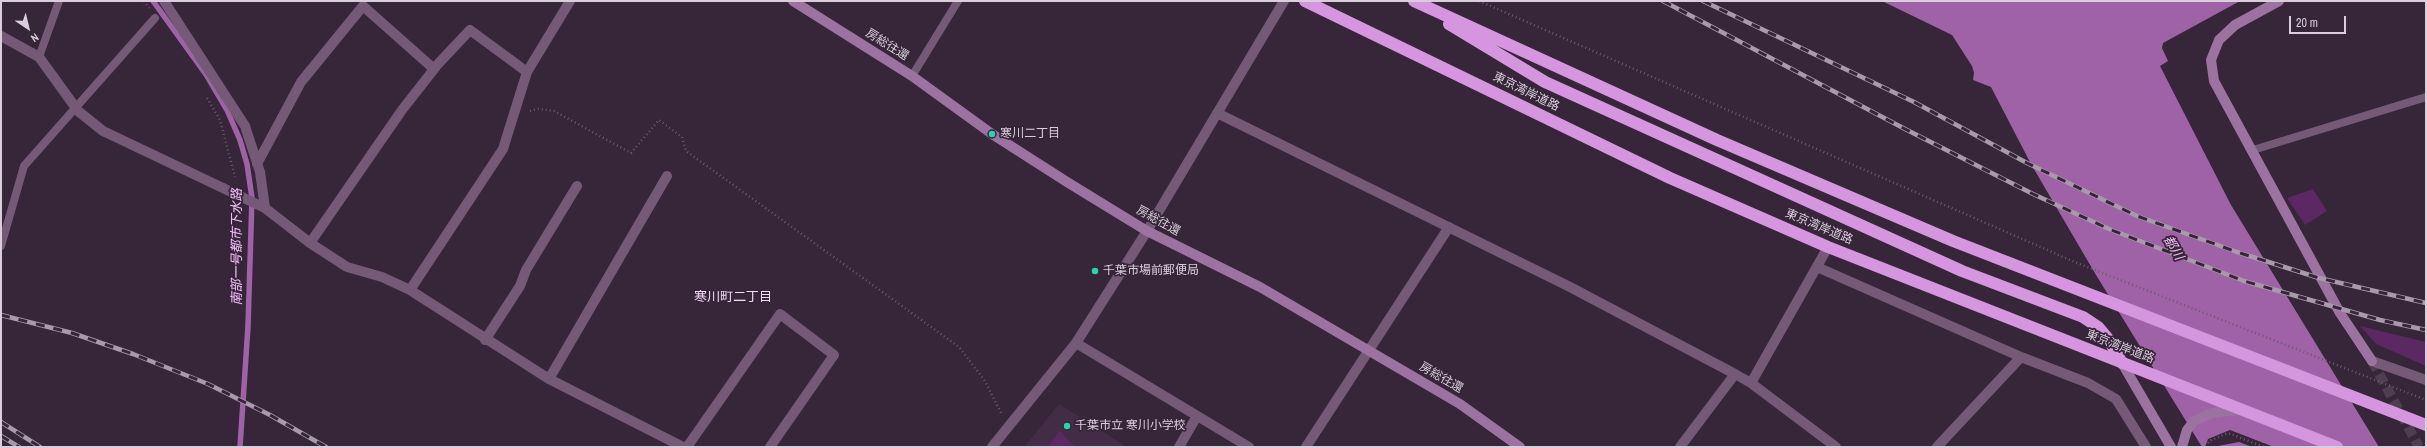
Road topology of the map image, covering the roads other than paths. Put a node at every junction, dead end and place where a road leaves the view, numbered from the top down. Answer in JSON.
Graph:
{"nodes":[{"id":1,"x":59,"y":1,"type":"edge"},
{"id":2,"x":164,"y":1,"type":"edge"},
{"id":3,"x":570,"y":1,"type":"edge"},
{"id":4,"x":793,"y":1,"type":"edge"},
{"id":5,"x":958,"y":1,"type":"edge"},
{"id":6,"x":1284,"y":1,"type":"edge"},
{"id":7,"x":1305,"y":1,"type":"edge"},
{"id":8,"x":1413,"y":1,"type":"edge"},
{"id":9,"x":2279,"y":1,"type":"edge"},
{"id":10,"x":155,"y":18,"type":"road end"},
{"id":11,"x":1,"y":36,"type":"edge"},
{"id":12,"x":40,"y":57,"type":"junction"},
{"id":13,"x":434,"y":69,"type":"junction"},
{"id":14,"x":527,"y":72,"type":"junction"},
{"id":15,"x":912,"y":76,"type":"junction"},
{"id":16,"x":2426,"y":98,"type":"edge"},
{"id":17,"x":76,"y":108,"type":"junction"},
{"id":18,"x":1217,"y":113,"type":"junction"},
{"id":19,"x":2253,"y":150,"type":"junction"},
{"id":20,"x":257,"y":164,"type":"junction"},
{"id":21,"x":667,"y":176,"type":"dead end"},
{"id":22,"x":578,"y":186,"type":"dead end"},
{"id":23,"x":262,"y":207,"type":"junction"},
{"id":24,"x":1449,"y":227,"type":"junction"},
{"id":25,"x":1148,"y":231,"type":"junction"},
{"id":26,"x":310,"y":243,"type":"junction"},
{"id":27,"x":1,"y":246,"type":"edge"},
{"id":28,"x":1828,"y":247,"type":"junction"},
{"id":29,"x":1816,"y":267,"type":"junction"},
{"id":30,"x":410,"y":290,"type":"junction"},
{"id":31,"x":485,"y":340,"type":"junction"},
{"id":32,"x":1076,"y":344,"type":"junction"},
{"id":33,"x":1369,"y":351,"type":"junction"},
{"id":34,"x":2021,"y":357,"type":"junction"},
{"id":35,"x":2122,"y":363,"type":"junction"},
{"id":36,"x":1735,"y":374,"type":"junction"},
{"id":37,"x":549,"y":379,"type":"junction"},
{"id":38,"x":2426,"y":380,"type":"edge"},
{"id":39,"x":1751,"y":383,"type":"junction"},
{"id":40,"x":2238,"y":410,"type":"junction"},
{"id":41,"x":1197,"y":416,"type":"junction"},
{"id":42,"x":2426,"y":424,"type":"edge"},
{"id":43,"x":683,"y":447,"type":"edge"},
{"id":44,"x":687,"y":447,"type":"edge"},
{"id":45,"x":770,"y":447,"type":"edge"},
{"id":46,"x":992,"y":447,"type":"edge"},
{"id":47,"x":1179,"y":447,"type":"edge"},
{"id":48,"x":1249,"y":447,"type":"edge"},
{"id":49,"x":1306,"y":447,"type":"edge"},
{"id":50,"x":1520,"y":447,"type":"edge"},
{"id":51,"x":1680,"y":447,"type":"edge"},
{"id":52,"x":1836,"y":447,"type":"edge"},
{"id":53,"x":1938,"y":447,"type":"edge"},
{"id":54,"x":2146,"y":447,"type":"edge"},
{"id":55,"x":2171,"y":447,"type":"edge"},
{"id":56,"x":2182,"y":447,"type":"edge"},
{"id":57,"x":2337,"y":447,"type":"edge"}],
"edges":[{"from":1,"to":12,"type":"lane"},
{"from":2,"to":20,"type":"street"},
{"from":3,"to":14,"type":"street"},
{"from":4,"to":15,"type":"street","name":"房総往還"},
{"from":5,"to":15,"type":"lane"},
{"from":6,"to":18,"type":"street"},
{"from":7,"to":28,"type":"highway","name":"東京湾岸道路"},
{"from":8,"to":35,"type":"highway"},
{"from":8,"to":42,"type":"highway"},
{"from":9,"to":19,"type":"street"},
{"from":10,"to":17,"type":"lane"},
{"from":11,"to":12,"type":"street"},
{"from":12,"to":17,"type":"street"},
{"from":13,"to":14,"type":"street"},
{"from":13,"to":20,"type":"street"},
{"from":13,"to":26,"type":"street"},
{"from":14,"to":30,"type":"street"},
{"from":15,"to":25,"type":"street","name":"房総往還"},
{"from":16,"to":19,"type":"lane"},
{"from":17,"to":23,"type":"street"},
{"from":17,"to":27,"type":"lane"},
{"from":18,"to":24,"type":"street"},
{"from":18,"to":25,"type":"street"},
{"from":19,"to":38,"type":"street"},
{"from":20,"to":23,"type":"street"},
{"from":21,"to":37,"type":"street"},
{"from":22,"to":31,"type":"street"},
{"from":23,"to":26,"type":"street"},
{"from":24,"to":33,"type":"street"},
{"from":24,"to":36,"type":"street"},
{"from":25,"to":32,"type":"street"},
{"from":25,"to":33,"type":"street","name":"房総往還"},
{"from":26,"to":30,"type":"street"},
{"from":28,"to":29,"type":"street"},
{"from":28,"to":35,"type":"highway","name":"東京湾岸道路"},
{"from":29,"to":34,"type":"street"},
{"from":29,"to":39,"type":"street"},
{"from":30,"to":31,"type":"street"},
{"from":31,"to":37,"type":"street"},
{"from":32,"to":41,"type":"street"},
{"from":32,"to":46,"type":"street"},
{"from":33,"to":49,"type":"street"},
{"from":33,"to":50,"type":"street","name":"房総往還"},
{"from":34,"to":53,"type":"street"},
{"from":34,"to":54,"type":"street"},
{"from":35,"to":40,"type":"highway","name":"東京湾岸道路"},
{"from":35,"to":55,"type":"street"},
{"from":36,"to":39,"type":"street"},
{"from":36,"to":51,"type":"street"},
{"from":37,"to":43,"type":"street"},
{"from":39,"to":52,"type":"street"},
{"from":40,"to":56,"type":"street"},
{"from":40,"to":57,"type":"highway","name":"東京湾岸道路"},
{"from":41,"to":47,"type":"street"},
{"from":41,"to":48,"type":"street"},
{"from":44,"to":45,"type":"street"}]}
